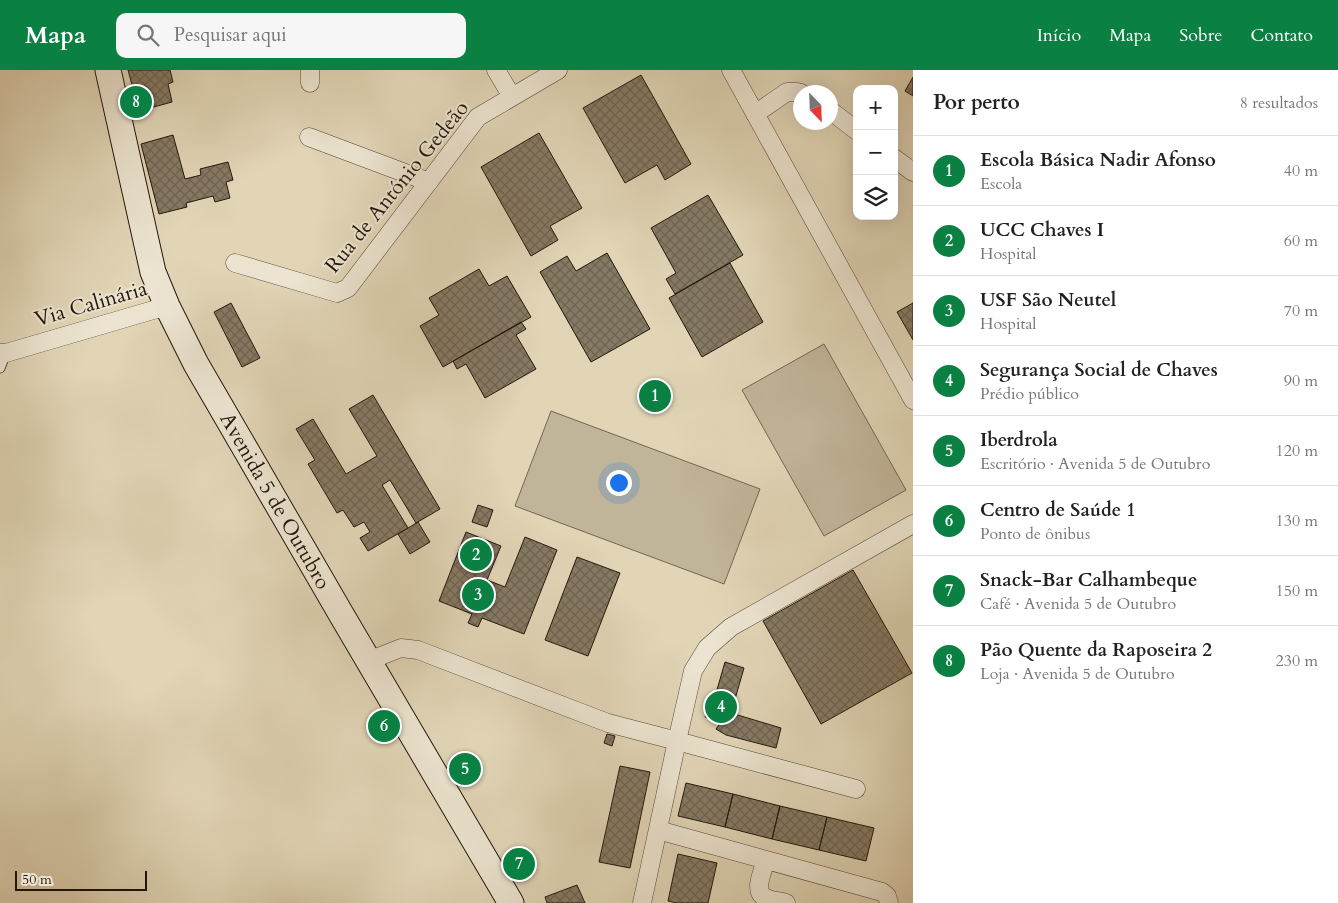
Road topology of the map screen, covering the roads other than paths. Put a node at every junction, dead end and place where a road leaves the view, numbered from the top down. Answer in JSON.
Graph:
{"nodes":[{"id":1,"x":108,"y":70,"type":"edge"},
{"id":2,"x":496,"y":70,"type":"edge"},
{"id":3,"x":558,"y":70,"type":"edge"},
{"id":4,"x":735,"y":72,"type":"edge"},
{"id":5,"x":793,"y":92,"type":"edge"},
{"id":6,"x":512,"y":97,"type":"junction"},
{"id":7,"x":755,"y":114,"type":"junction"},
{"id":8,"x":838,"y":117,"type":"edge"},
{"id":9,"x":856,"y":130,"type":"edge"},
{"id":10,"x":309,"y":136,"type":"dead end"},
{"id":11,"x":898,"y":161,"type":"edge"},
{"id":12,"x":913,"y":172,"type":"edge"},
{"id":13,"x":429,"y":182,"type":"junction"},
{"id":14,"x":235,"y":263,"type":"dead end"},
{"id":15,"x":166,"y":306,"type":"junction"},
{"id":16,"x":2,"y":358,"type":"edge"},
{"id":17,"x":913,"y":400,"type":"edge"},
{"id":18,"x":913,"y":524,"type":"edge"},
{"id":19,"x":368,"y":661,"type":"junction"},
{"id":20,"x":677,"y":740,"type":"junction"},
{"id":21,"x":856,"y":789,"type":"dead end"},
{"id":22,"x":658,"y":830,"type":"junction"},
{"id":23,"x":766,"y":860,"type":"junction"},
{"id":24,"x":511,"y":903,"type":"edge"},
{"id":25,"x":642,"y":903,"type":"edge"},
{"id":26,"x":786,"y":903,"type":"edge"},
{"id":27,"x":889,"y":903,"type":"edge"}],
"edges":[{"from":1,"to":15,"type":"main road","name":"Avenida 5 de Outubro"},
{"from":2,"to":6,"type":"street"},
{"from":3,"to":6,"type":"street","name":"Rua de António Gedeão"},
{"from":4,"to":7,"type":"street"},
{"from":5,"to":7,"type":"street"},
{"from":6,"to":13,"type":"street","name":"Rua de António Gedeão"},
{"from":7,"to":17,"type":"street"},
{"from":8,"to":9,"type":"street"},
{"from":10,"to":13,"type":"street"},
{"from":11,"to":12,"type":"street"},
{"from":13,"to":14,"type":"street","name":"Rua de António Gedeão"},
{"from":15,"to":16,"type":"street","name":"Via Calinária"},
{"from":15,"to":19,"type":"main road","name":"Avenida 5 de Outubro"},
{"from":18,"to":20,"type":"street"},
{"from":19,"to":20,"type":"street"},
{"from":19,"to":24,"type":"main road","name":"Avenida 5 de Outubro"},
{"from":20,"to":21,"type":"street"},
{"from":20,"to":22,"type":"street"},
{"from":22,"to":23,"type":"street"},
{"from":22,"to":25,"type":"street"},
{"from":23,"to":26,"type":"street"},
{"from":23,"to":27,"type":"street"}]}
